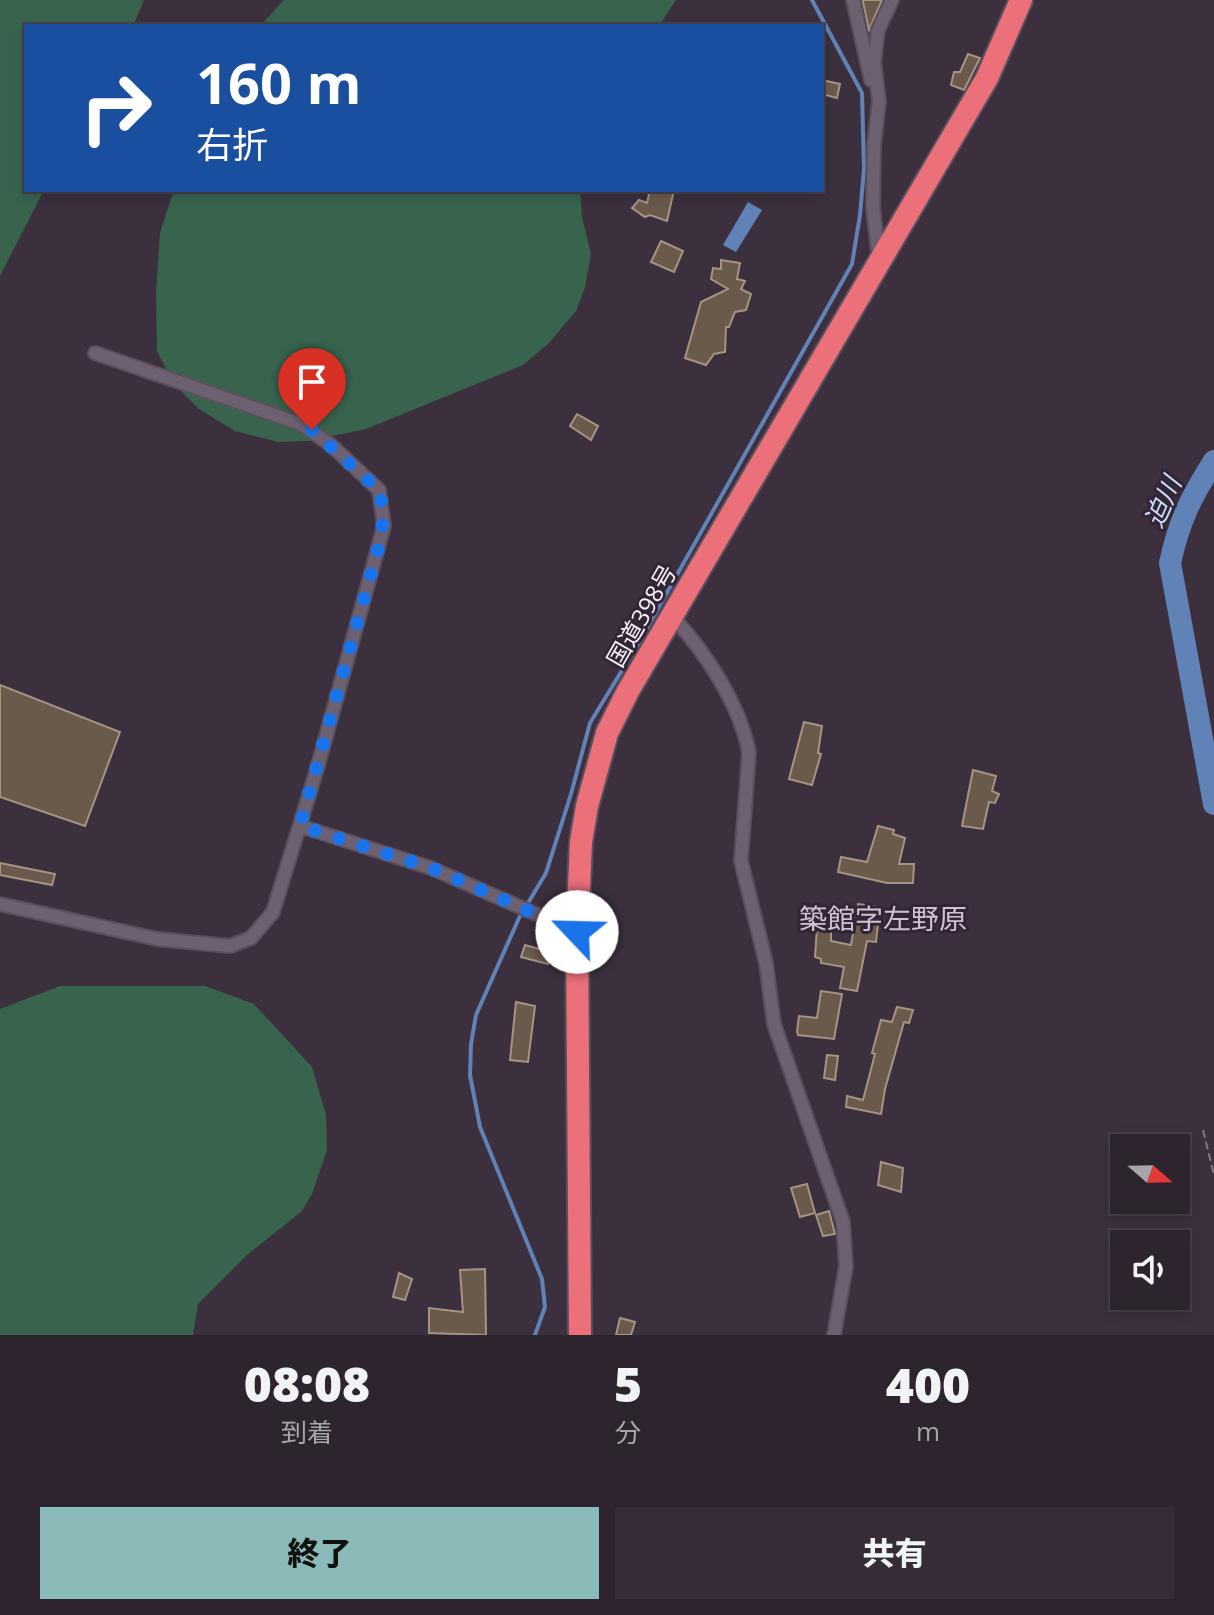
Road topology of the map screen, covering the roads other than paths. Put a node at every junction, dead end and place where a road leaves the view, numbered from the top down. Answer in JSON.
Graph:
{"nodes":[{"id":1,"x":853,"y":0,"type":"edge"},
{"id":2,"x":892,"y":0,"type":"edge"},
{"id":3,"x":1021,"y":0,"type":"edge"},
{"id":4,"x":879,"y":101,"type":"junction"},
{"id":5,"x":879,"y":263,"type":"junction"},
{"id":6,"x":95,"y":353,"type":"dead end"},
{"id":7,"x":672,"y":616,"type":"junction"},
{"id":8,"x":300,"y":826,"type":"junction"},
{"id":9,"x":0,"y":904,"type":"edge"},
{"id":10,"x":577,"y":932,"type":"junction"},
{"id":11,"x":580,"y":1335,"type":"edge"},
{"id":12,"x":834,"y":1335,"type":"edge"}],
"edges":[{"from":1,"to":4,"type":"street"},
{"from":2,"to":4,"type":"street"},
{"from":3,"to":5,"type":"highway","name":"国道398号"},
{"from":4,"to":5,"type":"street"},
{"from":5,"to":7,"type":"highway","name":"国道398号"},
{"from":6,"to":8,"type":"street"},
{"from":7,"to":10,"type":"highway","name":"国道398号"},
{"from":7,"to":12,"type":"street"},
{"from":8,"to":9,"type":"street"},
{"from":8,"to":10,"type":"street"},
{"from":10,"to":11,"type":"highway","name":"国道398号"}]}
